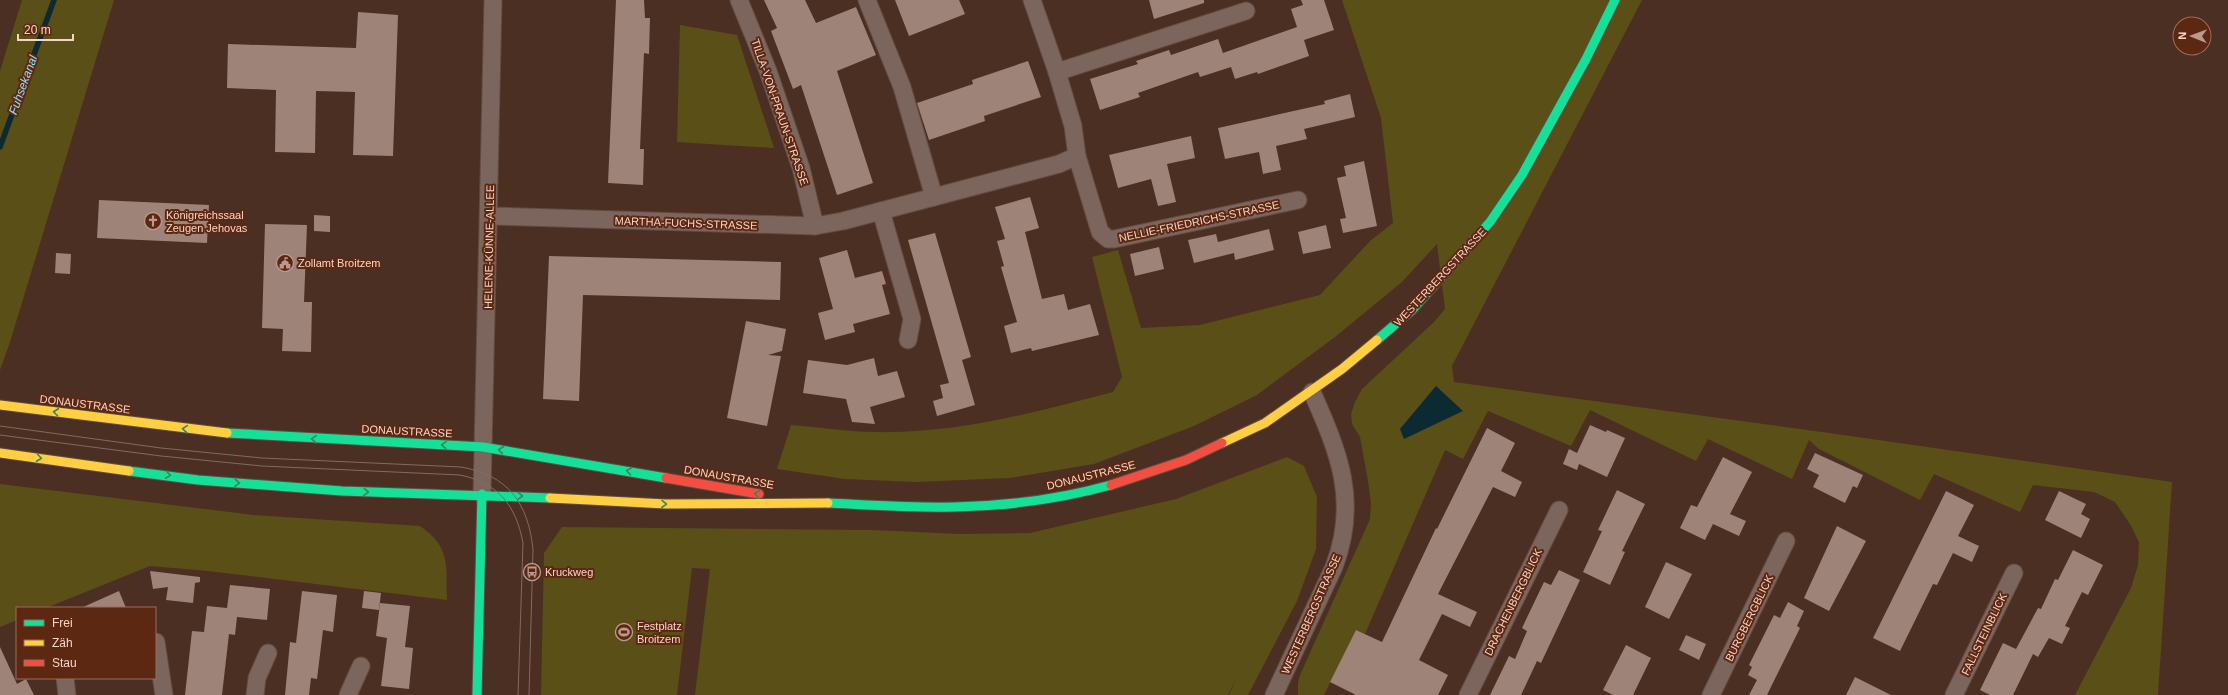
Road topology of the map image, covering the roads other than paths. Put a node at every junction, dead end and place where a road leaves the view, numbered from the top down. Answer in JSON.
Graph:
{"nodes":[{"id":1,"x":493,"y":0,"type":"edge"},
{"id":2,"x":739,"y":0,"type":"edge"},
{"id":3,"x":867,"y":0,"type":"edge"},
{"id":4,"x":1032,"y":0,"type":"edge"},
{"id":5,"x":1615,"y":0,"type":"edge"},
{"id":6,"x":1246,"y":11,"type":"dead end"},
{"id":7,"x":1057,"y":72,"type":"junction"},
{"id":8,"x":1077,"y":156,"type":"junction"},
{"id":9,"x":934,"y":197,"type":"junction"},
{"id":10,"x":1298,"y":200,"type":"dead end"},
{"id":11,"x":881,"y":211,"type":"junction"},
{"id":12,"x":490,"y":216,"type":"junction"},
{"id":13,"x":815,"y":226,"type":"junction"},
{"id":14,"x":908,"y":340,"type":"dead end"},
{"id":15,"x":1312,"y":392,"type":"junction"},
{"id":16,"x":0,"y":405,"type":"edge"},
{"id":17,"x":483,"y":447,"type":"junction"},
{"id":18,"x":0,"y":453,"type":"edge"},
{"id":19,"x":482,"y":494,"type":"junction"},
{"id":20,"x":810,"y":503,"type":"junction"},
{"id":21,"x":1559,"y":510,"type":"dead end"},
{"id":22,"x":1786,"y":541,"type":"dead end"},
{"id":23,"x":2014,"y":573,"type":"dead end"},
{"id":24,"x":156,"y":642,"type":"dead end"},
{"id":25,"x":268,"y":653,"type":"dead end"},
{"id":26,"x":361,"y":666,"type":"dead end"},
{"id":27,"x":66,"y":679,"type":"edge"},
{"id":28,"x":67,"y":695,"type":"edge"},
{"id":29,"x":164,"y":695,"type":"edge"},
{"id":30,"x":255,"y":695,"type":"edge"},
{"id":31,"x":348,"y":695,"type":"edge"},
{"id":32,"x":477,"y":695,"type":"edge"},
{"id":33,"x":1274,"y":695,"type":"edge"},
{"id":34,"x":1468,"y":695,"type":"edge"},
{"id":35,"x":1711,"y":695,"type":"edge"},
{"id":36,"x":1954,"y":695,"type":"edge"}],
"edges":[{"from":1,"to":12,"type":"street","name":"HELENE-KÜNNE-ALLEE"},
{"from":2,"to":13,"type":"street","name":"TILLA-VON-PRAUN-STRASSE"},
{"from":3,"to":9,"type":"street"},
{"from":4,"to":7,"type":"street","name":"NELLIE-FRIEDRICHS-STRASSE"},
{"from":5,"to":15,"type":"main road","name":"WESTERBERGSTRASSE"},
{"from":6,"to":7,"type":"street"},
{"from":7,"to":8,"type":"street","name":"NELLIE-FRIEDRICHS-STRASSE"},
{"from":8,"to":9,"type":"street","name":"MARTHA-FUCHS-STRASSE"},
{"from":8,"to":10,"type":"street","name":"NELLIE-FRIEDRICHS-STRASSE"},
{"from":9,"to":11,"type":"street","name":"MARTHA-FUCHS-STRASSE"},
{"from":11,"to":13,"type":"street","name":"MARTHA-FUCHS-STRASSE"},
{"from":11,"to":14,"type":"street"},
{"from":12,"to":13,"type":"street","name":"MARTHA-FUCHS-STRASSE"},
{"from":12,"to":17,"type":"street","name":"HELENE-KÜNNE-ALLEE"},
{"from":15,"to":20,"type":"main road","name":"DONAUSTRASSE"},
{"from":15,"to":33,"type":"street","name":"WESTERBERGSTRASSE"},
{"from":17,"to":16,"type":"main road","name":"DONAUSTRASSE","one_way":true},
{"from":17,"to":19,"type":"street","name":"HELENE-KÜNNE-ALLEE"},
{"from":20,"to":17,"type":"main road","name":"DONAUSTRASSE","one_way":true},
{"from":18,"to":19,"type":"main road","name":"DONAUSTRASSE","one_way":true},
{"from":19,"to":20,"type":"main road","name":"DONAUSTRASSE","one_way":true},
{"from":19,"to":32,"type":"main road"},
{"from":21,"to":34,"type":"street","name":"DRACHENBERGBLICK"},
{"from":22,"to":35,"type":"street","name":"BURGBERGBLICK"},
{"from":23,"to":36,"type":"street","name":"FALLSTEINBLICK"},
{"from":24,"to":29,"type":"street"},
{"from":25,"to":30,"type":"street"},
{"from":26,"to":31,"type":"street"},
{"from":27,"to":28,"type":"street"}]}
